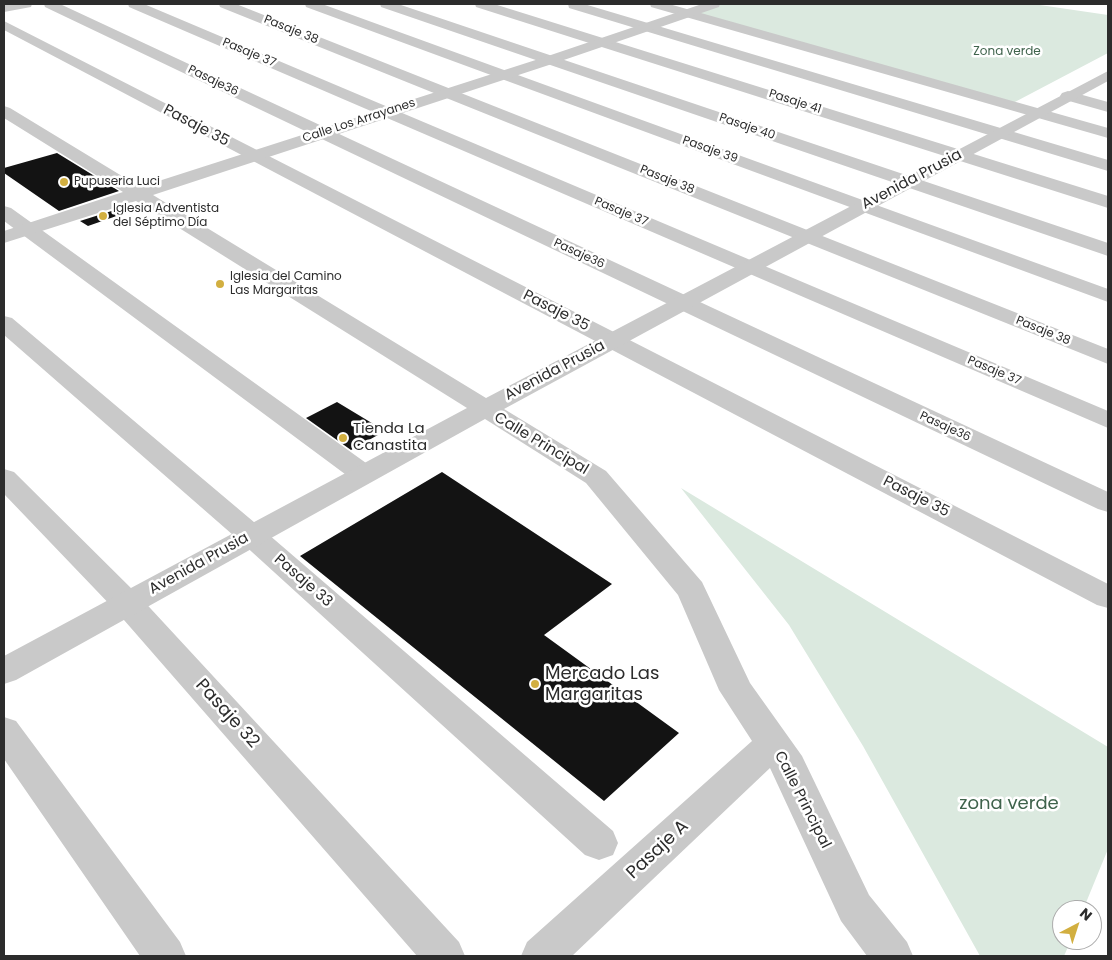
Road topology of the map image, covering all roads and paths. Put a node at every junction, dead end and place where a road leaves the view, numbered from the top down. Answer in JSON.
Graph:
{"nodes":[{"id":1,"x":26,"y":4,"type":"edge"},
{"id":2,"x":50,"y":4,"type":"edge"},
{"id":3,"x":134,"y":4,"type":"edge"},
{"id":4,"x":225,"y":4,"type":"edge"},
{"id":5,"x":311,"y":4,"type":"edge"},
{"id":6,"x":386,"y":4,"type":"edge"},
{"id":7,"x":481,"y":4,"type":"edge"},
{"id":8,"x":656,"y":4,"type":"edge"},
{"id":9,"x":714,"y":4,"type":"edge"},
{"id":10,"x":574,"y":6,"type":"dead end"},
{"id":11,"x":4,"y":8,"type":"edge"},
{"id":12,"x":688,"y":13,"type":"junction"},
{"id":13,"x":4,"y":25,"type":"edge"},
{"id":14,"x":646,"y":27,"type":"junction"},
{"id":15,"x":603,"y":42,"type":"junction"},
{"id":16,"x":550,"y":60,"type":"junction"},
{"id":17,"x":503,"y":75,"type":"junction"},
{"id":18,"x":1108,"y":75,"type":"edge"},
{"id":19,"x":448,"y":93,"type":"junction"},
{"id":20,"x":1068,"y":96,"type":"junction"},
{"id":21,"x":1108,"y":107,"type":"edge"},
{"id":22,"x":4,"y":111,"type":"edge"},
{"id":23,"x":1038,"y":112,"type":"junction"},
{"id":24,"x":385,"y":113,"type":"junction"},
{"id":25,"x":1108,"y":132,"type":"edge"},
{"id":26,"x":321,"y":133,"type":"junction"},
{"id":27,"x":999,"y":133,"type":"junction"},
{"id":28,"x":960,"y":154,"type":"junction"},
{"id":29,"x":252,"y":156,"type":"junction"},
{"id":30,"x":1108,"y":166,"type":"edge"},
{"id":31,"x":909,"y":182,"type":"junction"},
{"id":32,"x":137,"y":194,"type":"junction"},
{"id":33,"x":1108,"y":202,"type":"edge"},
{"id":34,"x":864,"y":206,"type":"junction"},
{"id":35,"x":4,"y":212,"type":"edge"},
{"id":36,"x":28,"y":230,"type":"junction"},
{"id":37,"x":807,"y":236,"type":"junction"},
{"id":38,"x":4,"y":237,"type":"edge"},
{"id":39,"x":1108,"y":250,"type":"edge"},
{"id":40,"x":750,"y":267,"type":"junction"},
{"id":41,"x":1108,"y":296,"type":"edge"},
{"id":42,"x":684,"y":303,"type":"junction"},
{"id":43,"x":4,"y":323,"type":"edge"},
{"id":44,"x":613,"y":341,"type":"junction"},
{"id":45,"x":1108,"y":357,"type":"edge"},
{"id":46,"x":484,"y":410,"type":"junction"},
{"id":47,"x":1108,"y":420,"type":"edge"},
{"id":48,"x":363,"y":474,"type":"junction"},
{"id":49,"x":4,"y":478,"type":"edge"},
{"id":50,"x":1108,"y":503,"type":"edge"},
{"id":51,"x":251,"y":536,"type":"junction"},
{"id":52,"x":1108,"y":597,"type":"edge"},
{"id":53,"x":128,"y":604,"type":"junction"},
{"id":54,"x":4,"y":671,"type":"edge"},
{"id":55,"x":4,"y":731,"type":"edge"},
{"id":56,"x":773,"y":743,"type":"junction"},
{"id":57,"x":599,"y":843,"type":"dead end"},
{"id":58,"x":165,"y":956,"type":"edge"},
{"id":59,"x":444,"y":956,"type":"edge"},
{"id":60,"x":542,"y":956,"type":"edge"},
{"id":61,"x":892,"y":956,"type":"edge"}],
"edges":[{"from":1,"to":11,"type":"street"},
{"from":2,"to":26,"type":"street","name":"Pasaje36"},
{"from":3,"to":24,"type":"street","name":"Pasaje 37"},
{"from":4,"to":19,"type":"street","name":"Pasaje 38"},
{"from":5,"to":17,"type":"street","name":"Pasaje 39"},
{"from":6,"to":16,"type":"street","name":"Pasaje 40"},
{"from":7,"to":15,"type":"street","name":"Pasaje 41"},
{"from":8,"to":12,"type":"street"},
{"from":9,"to":12,"type":"street","name":"Calle Los Arrayanes"},
{"from":10,"to":14,"type":"street"},
{"from":12,"to":14,"type":"street","name":"Calle Los Arrayanes"},
{"from":12,"to":23,"type":"street"},
{"from":13,"to":29,"type":"street","name":"Pasaje 35"},
{"from":14,"to":15,"type":"street","name":"Calle Los Arrayanes"},
{"from":14,"to":27,"type":"street"},
{"from":15,"to":16,"type":"street","name":"Calle Los Arrayanes"},
{"from":15,"to":28,"type":"street","name":"Pasaje 41"},
{"from":16,"to":17,"type":"street","name":"Calle Los Arrayanes"},
{"from":16,"to":31,"type":"street","name":"Pasaje 40"},
{"from":17,"to":19,"type":"street","name":"Calle Los Arrayanes"},
{"from":17,"to":34,"type":"street","name":"Pasaje 39"},
{"from":18,"to":20,"type":"street","name":"Avenida Prusia"},
{"from":19,"to":24,"type":"street","name":"Calle Los Arrayanes"},
{"from":19,"to":37,"type":"street","name":"Pasaje 38"},
{"from":20,"to":21,"type":"street"},
{"from":20,"to":23,"type":"street","name":"Avenida Prusia"},
{"from":22,"to":32,"type":"street","name":"Calle Principal"},
{"from":23,"to":25,"type":"street"},
{"from":23,"to":27,"type":"street","name":"Avenida Prusia"},
{"from":24,"to":26,"type":"street","name":"Calle Los Arrayanes"},
{"from":24,"to":40,"type":"street","name":"Pasaje 37"},
{"from":26,"to":29,"type":"street","name":"Calle Los Arrayanes"},
{"from":26,"to":42,"type":"street","name":"Pasaje36"},
{"from":27,"to":28,"type":"street","name":"Avenida Prusia"},
{"from":27,"to":30,"type":"street"},
{"from":28,"to":31,"type":"street","name":"Avenida Prusia"},
{"from":28,"to":33,"type":"street","name":"Pasaje 41"},
{"from":29,"to":32,"type":"street","name":"Calle Los Arrayanes"},
{"from":29,"to":44,"type":"street","name":"Pasaje 35"},
{"from":31,"to":34,"type":"street","name":"Avenida Prusia"},
{"from":31,"to":39,"type":"street","name":"Pasaje 40"},
{"from":32,"to":36,"type":"street","name":"Calle Los Arrayanes"},
{"from":32,"to":46,"type":"street","name":"Calle Principal"},
{"from":34,"to":37,"type":"street","name":"Avenida Prusia"},
{"from":34,"to":41,"type":"street","name":"Pasaje 39"},
{"from":35,"to":36,"type":"street"},
{"from":36,"to":38,"type":"street","name":"Calle Los Arrayanes"},
{"from":36,"to":48,"type":"street"},
{"from":37,"to":40,"type":"street","name":"Avenida Prusia"},
{"from":37,"to":45,"type":"street","name":"Pasaje 38"},
{"from":40,"to":42,"type":"street","name":"Avenida Prusia"},
{"from":40,"to":47,"type":"street","name":"Pasaje 37"},
{"from":42,"to":44,"type":"street","name":"Avenida Prusia"},
{"from":42,"to":50,"type":"street","name":"Pasaje36"},
{"from":43,"to":51,"type":"street","name":"Pasaje 33"},
{"from":44,"to":46,"type":"street","name":"Avenida Prusia"},
{"from":44,"to":52,"type":"street","name":"Pasaje 35"},
{"from":46,"to":48,"type":"street","name":"Avenida Prusia"},
{"from":46,"to":56,"type":"street","name":"Calle Principal"},
{"from":48,"to":51,"type":"street","name":"Avenida Prusia"},
{"from":49,"to":53,"type":"street","name":"Pasaje 32"},
{"from":51,"to":53,"type":"street","name":"Avenida Prusia"},
{"from":51,"to":57,"type":"street","name":"Pasaje 33"},
{"from":53,"to":54,"type":"street","name":"Avenida Prusia"},
{"from":53,"to":59,"type":"street","name":"Pasaje 32"},
{"from":55,"to":58,"type":"street"},
{"from":56,"to":60,"type":"street","name":"Pasaje A"},
{"from":56,"to":61,"type":"street","name":"Calle Principal"}]}
